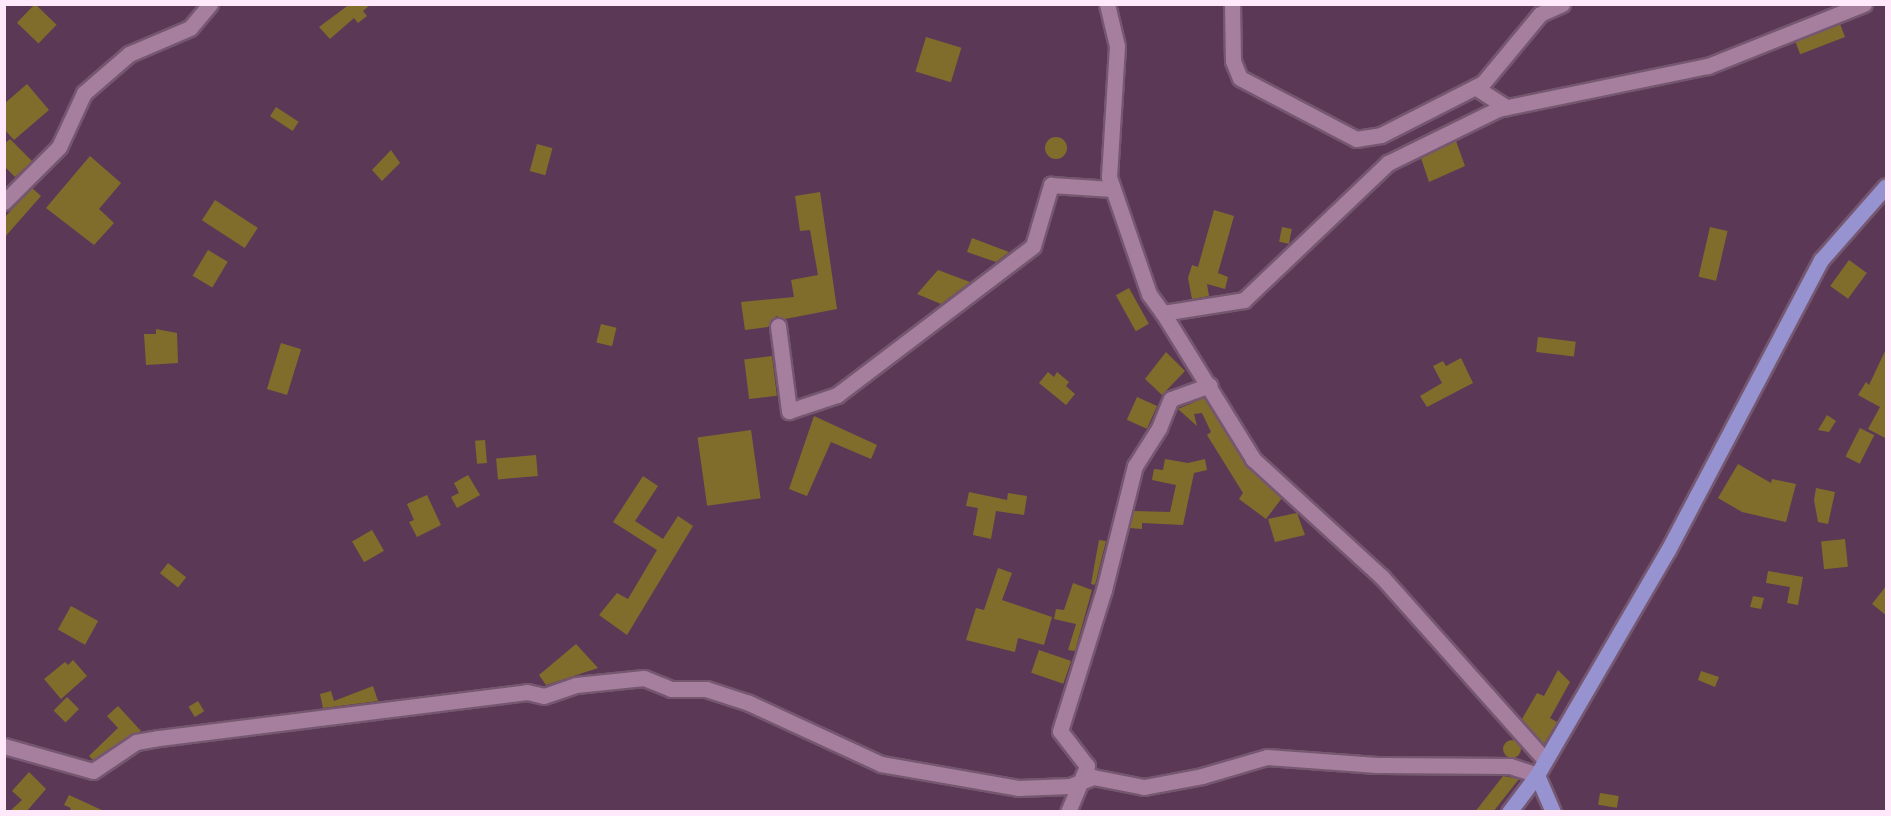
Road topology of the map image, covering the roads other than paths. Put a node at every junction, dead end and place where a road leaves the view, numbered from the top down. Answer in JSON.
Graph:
{"nodes":[{"id":1,"x":210,"y":4,"type":"edge"},
{"id":2,"x":1107,"y":4,"type":"edge"},
{"id":3,"x":1232,"y":4,"type":"edge"},
{"id":4,"x":1562,"y":4,"type":"edge"},
{"id":5,"x":1864,"y":4,"type":"edge"},
{"id":6,"x":1475,"y":87,"type":"junction"},
{"id":7,"x":1506,"y":107,"type":"junction"},
{"id":8,"x":1887,"y":186,"type":"edge"},
{"id":9,"x":1112,"y":189,"type":"junction"},
{"id":10,"x":4,"y":202,"type":"edge"},
{"id":11,"x":1163,"y":313,"type":"junction"},
{"id":12,"x":778,"y":326,"type":"dead end"},
{"id":13,"x":1210,"y":385,"type":"junction"},
{"id":14,"x":4,"y":746,"type":"edge"},
{"id":15,"x":1545,"y":760,"type":"junction"},
{"id":16,"x":1537,"y":775,"type":"junction"},
{"id":17,"x":1080,"y":782,"type":"junction"},
{"id":18,"x":1068,"y":812,"type":"edge"},
{"id":19,"x":1509,"y":812,"type":"edge"},
{"id":20,"x":1553,"y":812,"type":"edge"}],
"edges":[{"from":1,"to":10,"type":"street"},
{"from":2,"to":9,"type":"street"},
{"from":3,"to":6,"type":"street"},
{"from":4,"to":6,"type":"street"},
{"from":5,"to":7,"type":"street"},
{"from":6,"to":7,"type":"street"},
{"from":7,"to":11,"type":"street"},
{"from":8,"to":15,"type":"main road"},
{"from":9,"to":11,"type":"street"},
{"from":9,"to":12,"type":"street"},
{"from":11,"to":13,"type":"street"},
{"from":13,"to":15,"type":"street"},
{"from":13,"to":17,"type":"street"},
{"from":14,"to":17,"type":"street"},
{"from":15,"to":16,"type":"main road"},
{"from":16,"to":17,"type":"street"},
{"from":16,"to":19,"type":"main road"},
{"from":16,"to":20,"type":"main road"},
{"from":17,"to":18,"type":"street"}]}
